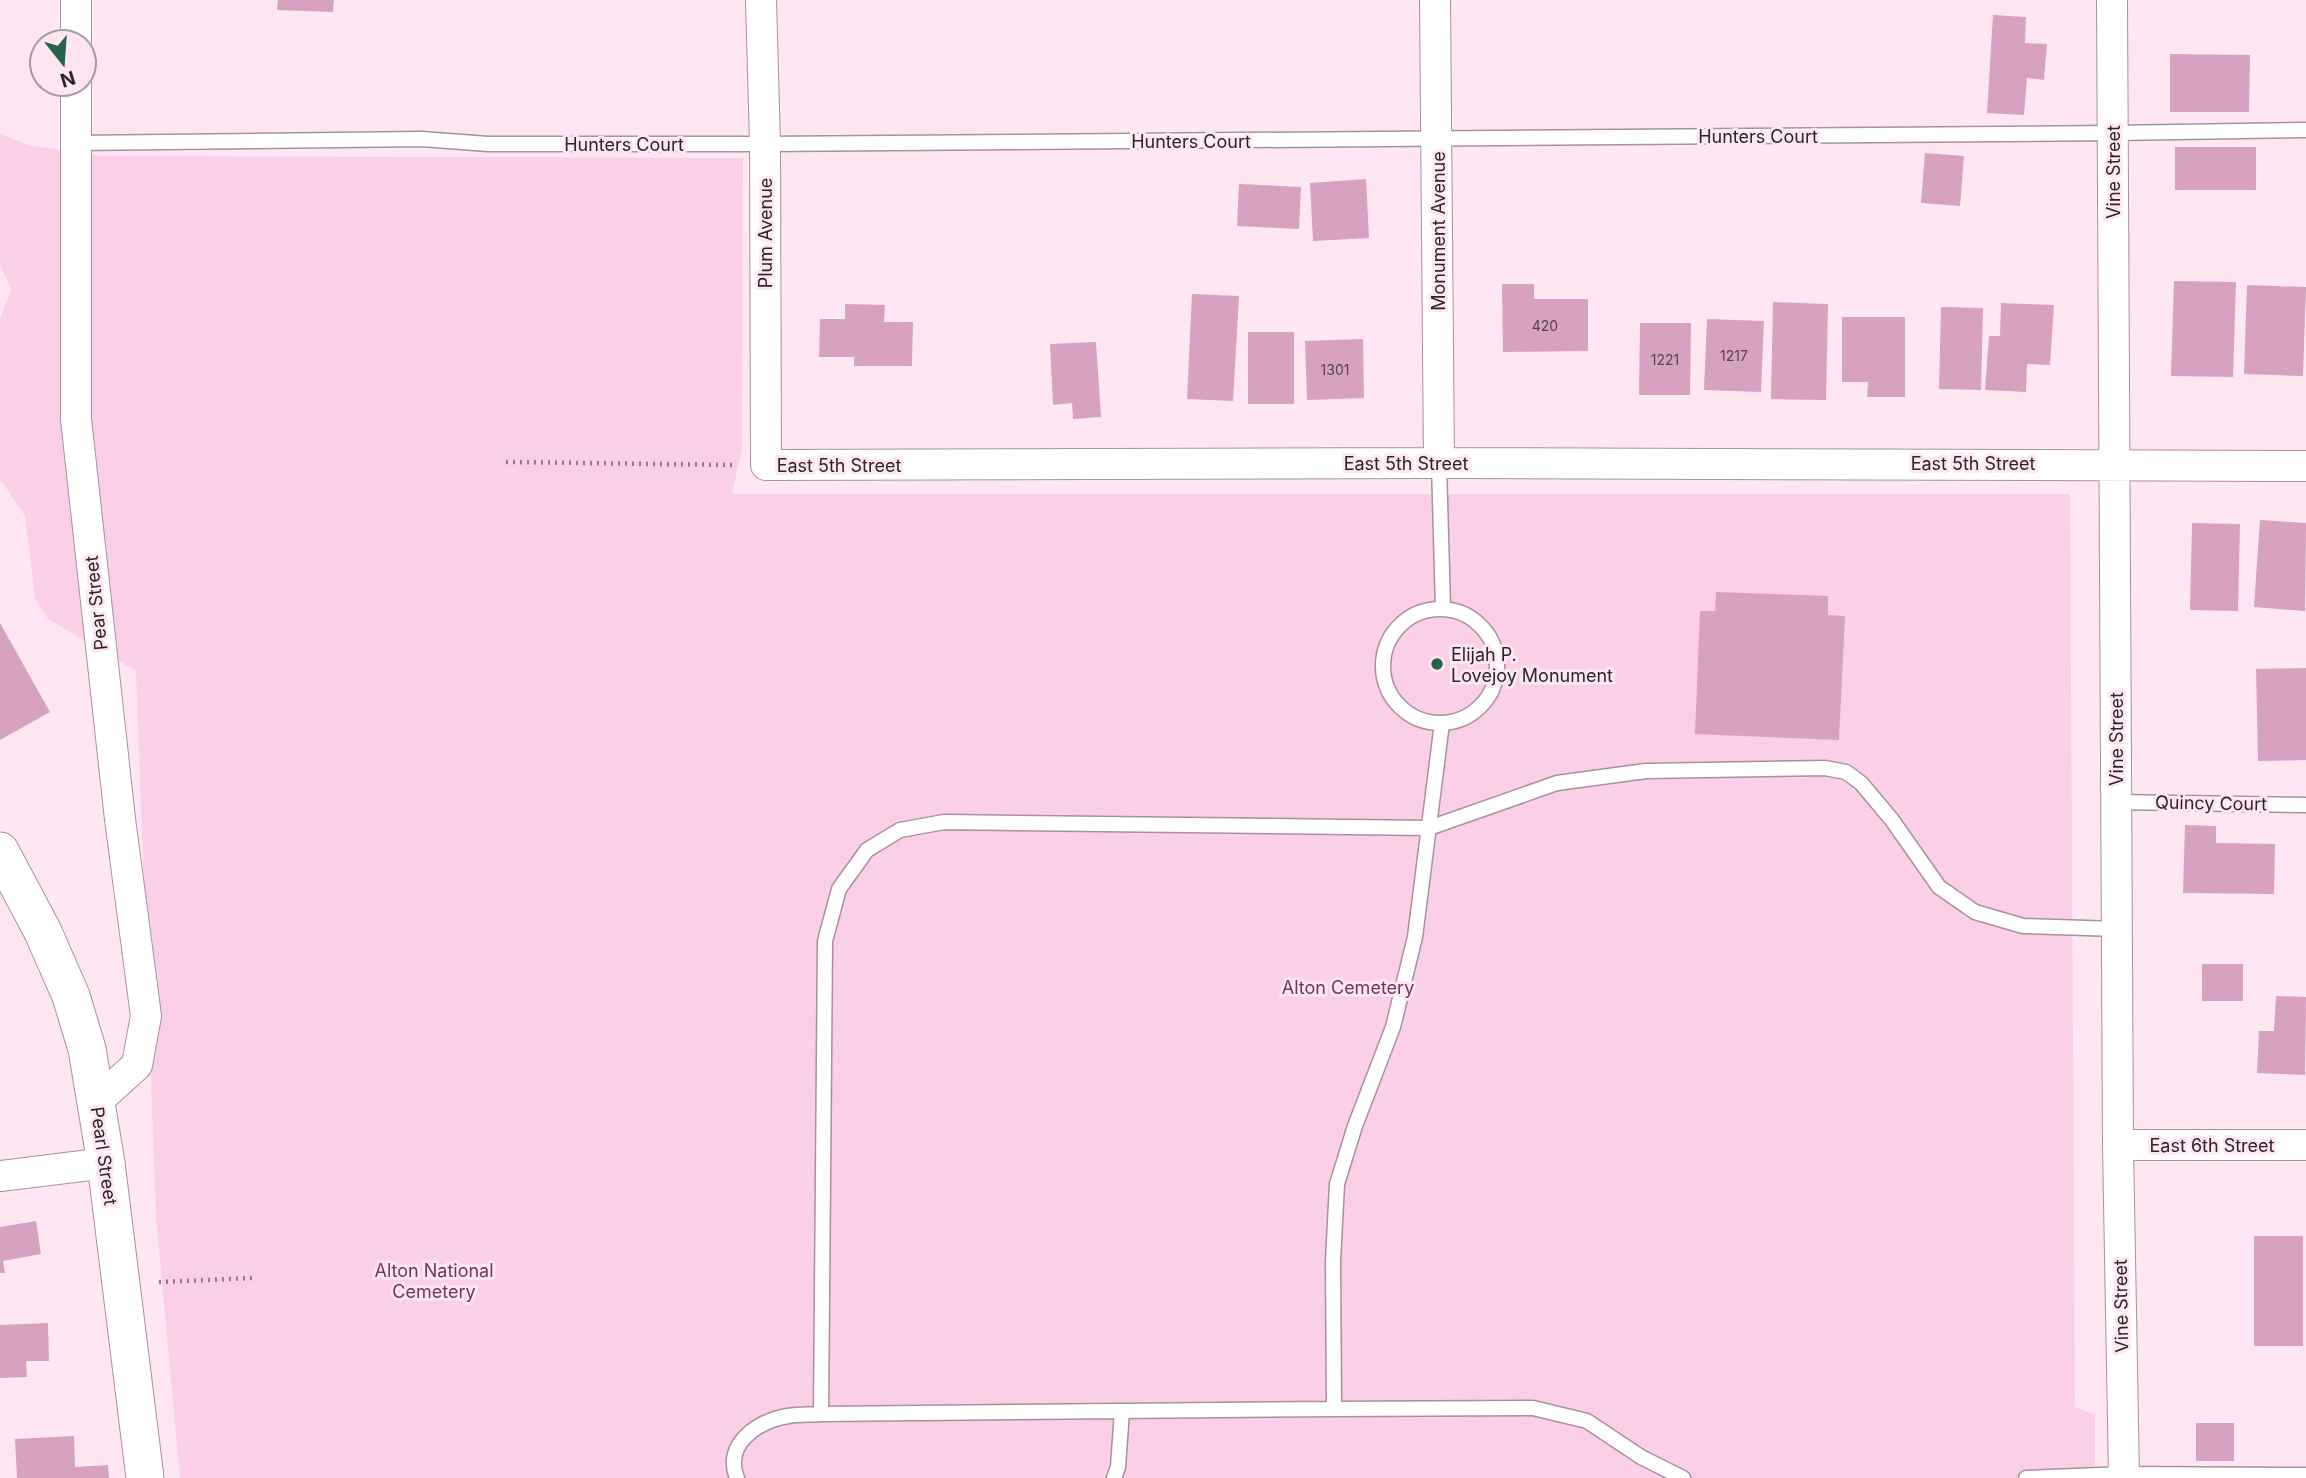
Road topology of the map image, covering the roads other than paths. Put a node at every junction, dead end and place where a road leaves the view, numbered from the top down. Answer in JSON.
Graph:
{"nodes":[{"id":1,"x":76,"y":0,"type":"edge"},
{"id":2,"x":761,"y":0,"type":"edge"},
{"id":3,"x":1435,"y":0,"type":"edge"},
{"id":4,"x":2112,"y":0,"type":"edge"},
{"id":5,"x":76,"y":28,"type":"edge"},
{"id":6,"x":76,"y":98,"type":"edge"},
{"id":7,"x":2306,"y":130,"type":"edge"},
{"id":8,"x":2113,"y":133,"type":"junction"},
{"id":9,"x":1437,"y":139,"type":"junction"},
{"id":10,"x":76,"y":143,"type":"junction"},
{"id":11,"x":765,"y":144,"type":"junction"},
{"id":12,"x":1439,"y":463,"type":"junction"},
{"id":13,"x":2115,"y":464,"type":"junction"},
{"id":14,"x":766,"y":465,"type":"joint"},
{"id":15,"x":2306,"y":466,"type":"edge"},
{"id":16,"x":1443,"y":608,"type":"junction"},
{"id":17,"x":1443,"y":723,"type":"junction"},
{"id":18,"x":2116,"y":802,"type":"junction"},
{"id":19,"x":2306,"y":805,"type":"edge"},
{"id":20,"x":1429,"y":828,"type":"junction"},
{"id":21,"x":0,"y":851,"type":"edge"},
{"id":22,"x":2117,"y":929,"type":"junction"},
{"id":23,"x":96,"y":1102,"type":"junction"},
{"id":24,"x":2118,"y":1145,"type":"junction"},
{"id":25,"x":2306,"y":1145,"type":"edge"},
{"id":26,"x":106,"y":1163,"type":"junction"},
{"id":27,"x":0,"y":1176,"type":"edge"},
{"id":28,"x":1334,"y":1409,"type":"junction"},
{"id":29,"x":1122,"y":1411,"type":"junction"},
{"id":30,"x":821,"y":1414,"type":"junction"},
{"id":31,"x":2306,"y":1475,"type":"edge"},
{"id":32,"x":2124,"y":1476,"type":"edge"},
{"id":33,"x":145,"y":1478,"type":"edge"},
{"id":34,"x":737,"y":1478,"type":"edge"},
{"id":35,"x":1114,"y":1478,"type":"edge"},
{"id":36,"x":1683,"y":1478,"type":"edge"},
{"id":37,"x":2026,"y":1478,"type":"edge"}],
"edges":[{"from":1,"to":5,"type":"street"},
{"from":2,"to":11,"type":"street","name":"Plum Avenue"},
{"from":3,"to":9,"type":"street","name":"Monument Avenue"},
{"from":4,"to":8,"type":"street","name":"Vine Street"},
{"from":6,"to":10,"type":"street","name":"Pear Street"},
{"from":7,"to":8,"type":"lane","name":"Hunters Court"},
{"from":8,"to":9,"type":"lane","name":"Hunters Court"},
{"from":8,"to":13,"type":"street","name":"Vine Street"},
{"from":9,"to":11,"type":"lane","name":"Hunters Court"},
{"from":9,"to":12,"type":"street","name":"Monument Avenue"},
{"from":10,"to":11,"type":"lane","name":"Hunters Court"},
{"from":10,"to":23,"type":"street","name":"Pear Street"},
{"from":11,"to":14,"type":"street","name":"Plum Avenue"},
{"from":12,"to":13,"type":"street","name":"East 5th Street"},
{"from":12,"to":14,"type":"street","name":"East 5th Street"},
{"from":12,"to":16,"type":"lane"},
{"from":13,"to":15,"type":"street","name":"East 5th Street"},
{"from":13,"to":18,"type":"street","name":"Vine Street"},
{"from":16,"to":17,"type":"lane"},
{"from":16,"to":17,"type":"lane"},
{"from":17,"to":20,"type":"lane"},
{"from":18,"to":19,"type":"lane","name":"Quincy Court"},
{"from":18,"to":22,"type":"street","name":"Vine Street"},
{"from":20,"to":22,"type":"lane"},
{"from":20,"to":28,"type":"lane"},
{"from":20,"to":30,"type":"lane"},
{"from":21,"to":23,"type":"street","name":"Pearl Street"},
{"from":22,"to":24,"type":"street","name":"Vine Street"},
{"from":23,"to":26,"type":"street","name":"Pearl Street"},
{"from":24,"to":25,"type":"street","name":"East 6th Street"},
{"from":24,"to":32,"type":"street","name":"Vine Street"},
{"from":26,"to":27,"type":"street"},
{"from":26,"to":33,"type":"street","name":"Pearl Street"},
{"from":28,"to":29,"type":"lane"},
{"from":28,"to":36,"type":"lane"},
{"from":29,"to":30,"type":"lane"},
{"from":29,"to":35,"type":"lane"},
{"from":30,"to":34,"type":"lane"},
{"from":31,"to":32,"type":"lane"},
{"from":32,"to":37,"type":"lane"}]}
